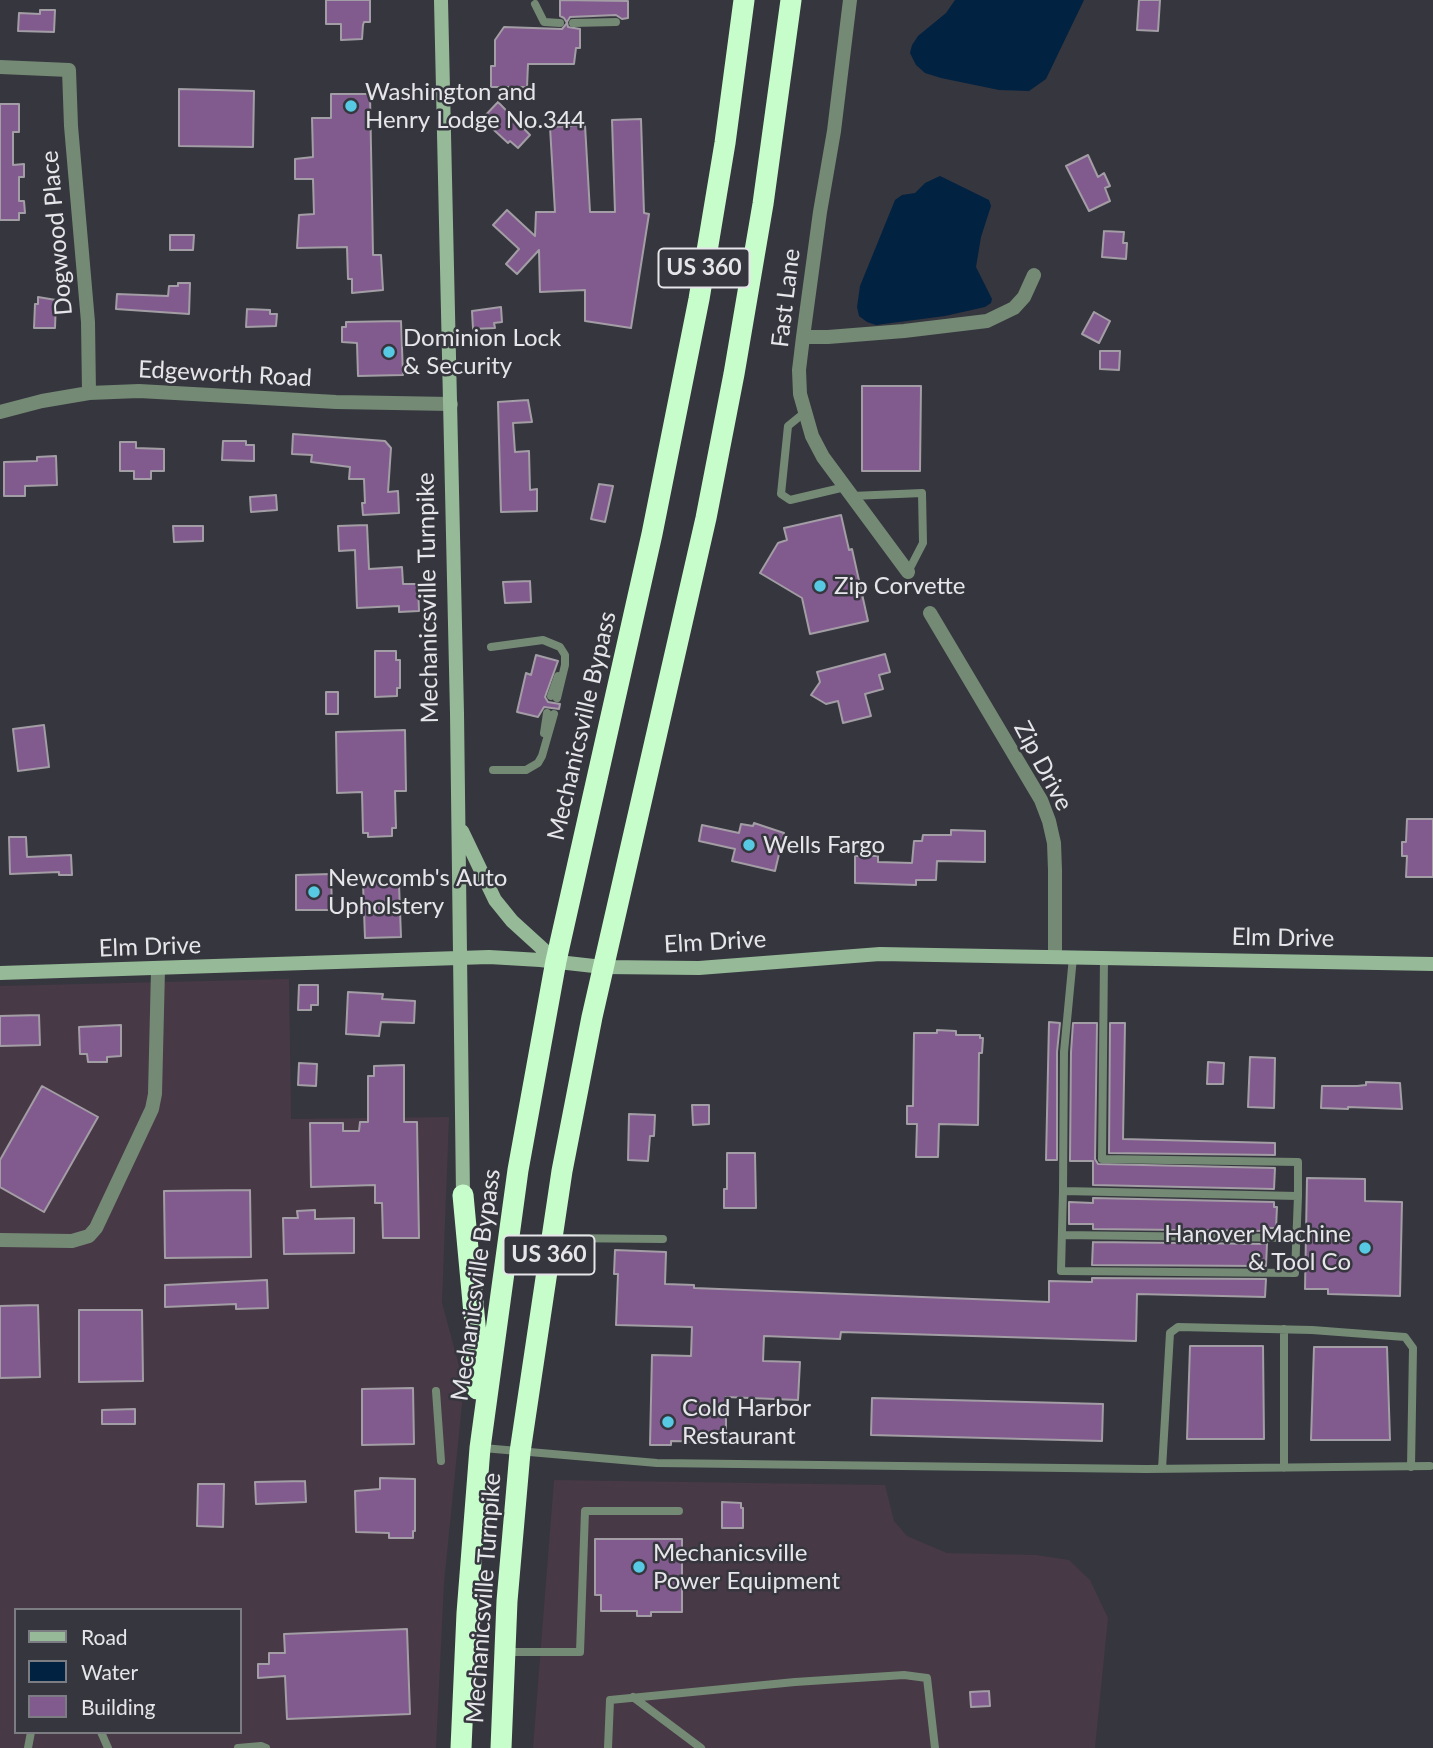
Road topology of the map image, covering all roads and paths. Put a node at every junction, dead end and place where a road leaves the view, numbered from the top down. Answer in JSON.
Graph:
{"nodes":[{"id":1,"x":441,"y":0,"type":"edge"},
{"id":2,"x":744,"y":0,"type":"edge"},
{"id":3,"x":791,"y":0,"type":"edge"},
{"id":4,"x":850,"y":0,"type":"edge"},
{"id":5,"x":535,"y":4,"type":"dead end"},
{"id":6,"x":616,"y":22,"type":"dead end"},
{"id":7,"x":560,"y":23,"type":"dead end"},
{"id":8,"x":573,"y":23,"type":"dead end"},
{"id":9,"x":0,"y":67,"type":"edge"},
{"id":10,"x":1034,"y":275,"type":"dead end"},
{"id":11,"x":803,"y":337,"type":"junction"},
{"id":12,"x":89,"y":393,"type":"junction"},
{"id":13,"x":451,"y":404,"type":"junction"},
{"id":14,"x":0,"y":412,"type":"edge"},
{"id":15,"x":804,"y":413,"type":"junction"},
{"id":16,"x":848,"y":491,"type":"junction"},
{"id":17,"x":908,"y":572,"type":"joint"},
{"id":18,"x":930,"y":613,"type":"dead end"},
{"id":19,"x":491,"y":647,"type":"dead end"},
{"id":20,"x":554,"y":697,"type":"dead end"},
{"id":21,"x":551,"y":713,"type":"dead end"},
{"id":22,"x":493,"y":769,"type":"dead end"},
{"id":23,"x":458,"y":823,"type":"junction"},
{"id":24,"x":1055,"y":957,"type":"junction"},
{"id":25,"x":1073,"y":957,"type":"junction"},
{"id":26,"x":460,"y":958,"type":"junction"},
{"id":27,"x":1104,"y":958,"type":"junction"},
{"id":28,"x":556,"y":961,"type":"junction"},
{"id":29,"x":1433,"y":964,"type":"edge"},
{"id":30,"x":603,"y":967,"type":"junction"},
{"id":31,"x":158,"y":970,"type":"junction"},
{"id":32,"x":0,"y":973,"type":"edge"},
{"id":33,"x":1063,"y":1191,"type":"junction"},
{"id":34,"x":463,"y":1195,"type":"joint"},
{"id":35,"x":1298,"y":1196,"type":"junction"},
{"id":36,"x":1062,"y":1236,"type":"junction"},
{"id":37,"x":552,"y":1238,"type":"junction"},
{"id":38,"x":1297,"y":1238,"type":"junction"},
{"id":39,"x":663,"y":1239,"type":"dead end"},
{"id":40,"x":0,"y":1240,"type":"edge"},
{"id":41,"x":1284,"y":1329,"type":"junction"},
{"id":42,"x":436,"y":1391,"type":"dead end"},
{"id":43,"x":520,"y":1452,"type":"junction"},
{"id":44,"x":479,"y":1456,"type":"junction"},
{"id":45,"x":441,"y":1461,"type":"dead end"},
{"id":46,"x":1411,"y":1466,"type":"junction"},
{"id":47,"x":1430,"y":1466,"type":"dead end"},
{"id":48,"x":1284,"y":1468,"type":"junction"},
{"id":49,"x":1162,"y":1469,"type":"junction"},
{"id":50,"x":679,"y":1511,"type":"dead end"},
{"id":51,"x":505,"y":1652,"type":"junction"},
{"id":52,"x":633,"y":1697,"type":"junction"},
{"id":53,"x":263,"y":1747,"type":"edge"},
{"id":54,"x":238,"y":1748,"type":"edge"},
{"id":55,"x":461,"y":1748,"type":"edge"},
{"id":56,"x":500,"y":1748,"type":"edge"},
{"id":57,"x":608,"y":1748,"type":"edge"},
{"id":58,"x":701,"y":1748,"type":"edge"},
{"id":59,"x":935,"y":1748,"type":"edge"}],
"edges":[{"from":1,"to":13,"type":"main road","name":"Mechanicsville Turnpike"},
{"from":2,"to":28,"type":"highway","name":"Mechanicsville Bypass","number":"US 360"},
{"from":3,"to":30,"type":"highway","number":"US 360"},
{"from":4,"to":11,"type":"street","name":"Fast Lane"},
{"from":5,"to":7,"type":"lane"},
{"from":6,"to":8,"type":"lane"},
{"from":9,"to":12,"type":"street","name":"Dogwood Place"},
{"from":10,"to":11,"type":"street"},
{"from":11,"to":15,"type":"street","name":"Fast Lane"},
{"from":12,"to":13,"type":"street","name":"Edgeworth Road"},
{"from":12,"to":14,"type":"street","name":"Edgeworth Road"},
{"from":13,"to":23,"type":"main road","name":"Mechanicsville Turnpike"},
{"from":15,"to":16,"type":"street","name":"Fast Lane"},
{"from":15,"to":16,"type":"lane"},
{"from":16,"to":17,"type":"street","name":"Fast Lane"},
{"from":16,"to":17,"type":"lane"},
{"from":18,"to":24,"type":"street","name":"Zip Drive"},
{"from":19,"to":20,"type":"lane"},
{"from":21,"to":22,"type":"lane"},
{"from":23,"to":26,"type":"main road","name":"Mechanicsville Turnpike"},
{"from":23,"to":28,"type":"main road"},
{"from":24,"to":25,"type":"main road","name":"Elm Drive"},
{"from":24,"to":30,"type":"main road","name":"Elm Drive"},
{"from":25,"to":27,"type":"main road","name":"Elm Drive"},
{"from":25,"to":33,"type":"lane"},
{"from":26,"to":28,"type":"main road","name":"Elm Drive"},
{"from":26,"to":31,"type":"main road","name":"Elm Drive"},
{"from":26,"to":34,"type":"main road","name":"Mechanicsville Turnpike"},
{"from":27,"to":29,"type":"main road","name":"Elm Drive"},
{"from":27,"to":35,"type":"lane"},
{"from":28,"to":30,"type":"main road","name":"Elm Drive"},
{"from":28,"to":44,"type":"highway","name":"Mechanicsville Bypass","number":"US 360"},
{"from":30,"to":37,"type":"highway","number":"US 360"},
{"from":31,"to":32,"type":"main road","name":"Elm Drive"},
{"from":31,"to":40,"type":"street"},
{"from":33,"to":35,"type":"lane"},
{"from":33,"to":36,"type":"lane"},
{"from":34,"to":44,"type":"highway"},
{"from":35,"to":38,"type":"lane"},
{"from":36,"to":38,"type":"lane"},
{"from":36,"to":38,"type":"lane"},
{"from":37,"to":39,"type":"lane"},
{"from":37,"to":43,"type":"highway","number":"US 360"},
{"from":41,"to":46,"type":"lane"},
{"from":41,"to":48,"type":"lane"},
{"from":41,"to":49,"type":"lane"},
{"from":42,"to":45,"type":"lane"},
{"from":43,"to":44,"type":"lane"},
{"from":43,"to":49,"type":"lane"},
{"from":43,"to":51,"type":"highway","name":"Mechanicsville Turnpike","number":"US 360"},
{"from":44,"to":55,"type":"highway","name":"Mechanicsville Turnpike","number":"US 360"},
{"from":46,"to":47,"type":"lane"},
{"from":46,"to":48,"type":"lane"},
{"from":48,"to":49,"type":"lane"},
{"from":50,"to":51,"type":"lane"},
{"from":51,"to":56,"type":"highway","name":"Mechanicsville Turnpike","number":"US 360"},
{"from":52,"to":57,"type":"lane"},
{"from":52,"to":58,"type":"lane"},
{"from":52,"to":59,"type":"lane"},
{"from":53,"to":54,"type":"lane"}]}
